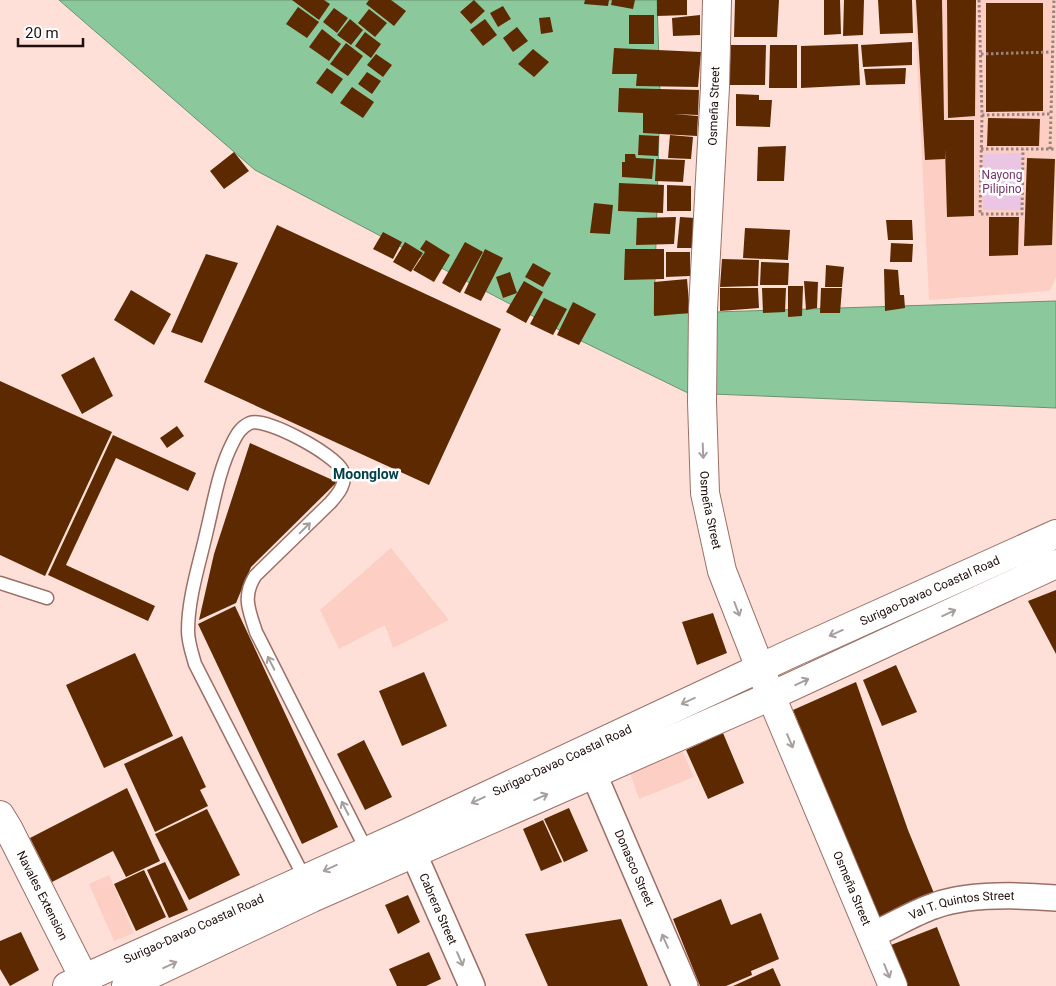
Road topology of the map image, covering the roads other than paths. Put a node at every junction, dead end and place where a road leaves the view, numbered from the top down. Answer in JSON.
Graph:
{"nodes":[{"id":1,"x":717,"y":0,"type":"edge"},
{"id":2,"x":1056,"y":534,"type":"edge"},
{"id":3,"x":1056,"y":564,"type":"edge"},
{"id":4,"x":0,"y":583,"type":"edge"},
{"id":5,"x":47,"y":598,"type":"dead end"},
{"id":6,"x":760,"y":667,"type":"junction"},
{"id":7,"x":771,"y":696,"type":"junction"},
{"id":8,"x":588,"y":762,"type":"junction"},
{"id":9,"x":0,"y":814,"type":"edge"},
{"id":10,"x":410,"y":844,"type":"junction"},
{"id":11,"x":367,"y":851,"type":"junction"},
{"id":12,"x":306,"y":879,"type":"junction"},
{"id":13,"x":1056,"y":898,"type":"edge"},
{"id":14,"x":872,"y":935,"type":"junction"},
{"id":15,"x":80,"y":983,"type":"edge"},
{"id":16,"x":126,"y":986,"type":"edge"},
{"id":17,"x":472,"y":986,"type":"edge"},
{"id":18,"x":685,"y":986,"type":"edge"},
{"id":19,"x":892,"y":986,"type":"edge"}],
"edges":[{"from":1,"to":6,"type":"main road","name":"Osmeña Street","one_way":true},
{"from":2,"to":6,"type":"main road","name":"Surigao-Davao Coastal Road","one_way":true},
{"from":7,"to":3,"type":"main road","name":"Surigao-Davao Coastal Road","one_way":true},
{"from":4,"to":5,"type":"lane"},
{"from":6,"to":7,"type":"main road","name":"Osmeña Street"},
{"from":6,"to":8,"type":"main road","name":"Surigao-Davao Coastal Road","one_way":true},
{"from":7,"to":8,"type":"main road","name":"Surigao-Davao Coastal Road"},
{"from":7,"to":14,"type":"main road","name":"Osmeña Street","one_way":true},
{"from":8,"to":10,"type":"main road","name":"Surigao-Davao Coastal Road"},
{"from":18,"to":8,"type":"street","name":"Donasco Street","one_way":true},
{"from":9,"to":15,"type":"main road","name":"Navales Extension"},
{"from":10,"to":11,"type":"main road","name":"Surigao-Davao Coastal Road"},
{"from":16,"to":10,"type":"main road","name":"Surigao-Davao Coastal Road","one_way":true},
{"from":10,"to":17,"type":"street","name":"Cabrera Street","one_way":true},
{"from":11,"to":12,"type":"main road","name":"Surigao-Davao Coastal Road","one_way":true},
{"from":11,"to":12,"type":"lane","one_way":true},
{"from":12,"to":15,"type":"main road","name":"Surigao-Davao Coastal Road"},
{"from":13,"to":14,"type":"street","name":"Val T. Quintos Street"},
{"from":14,"to":19,"type":"main road","name":"Osmeña Street","one_way":true}]}
